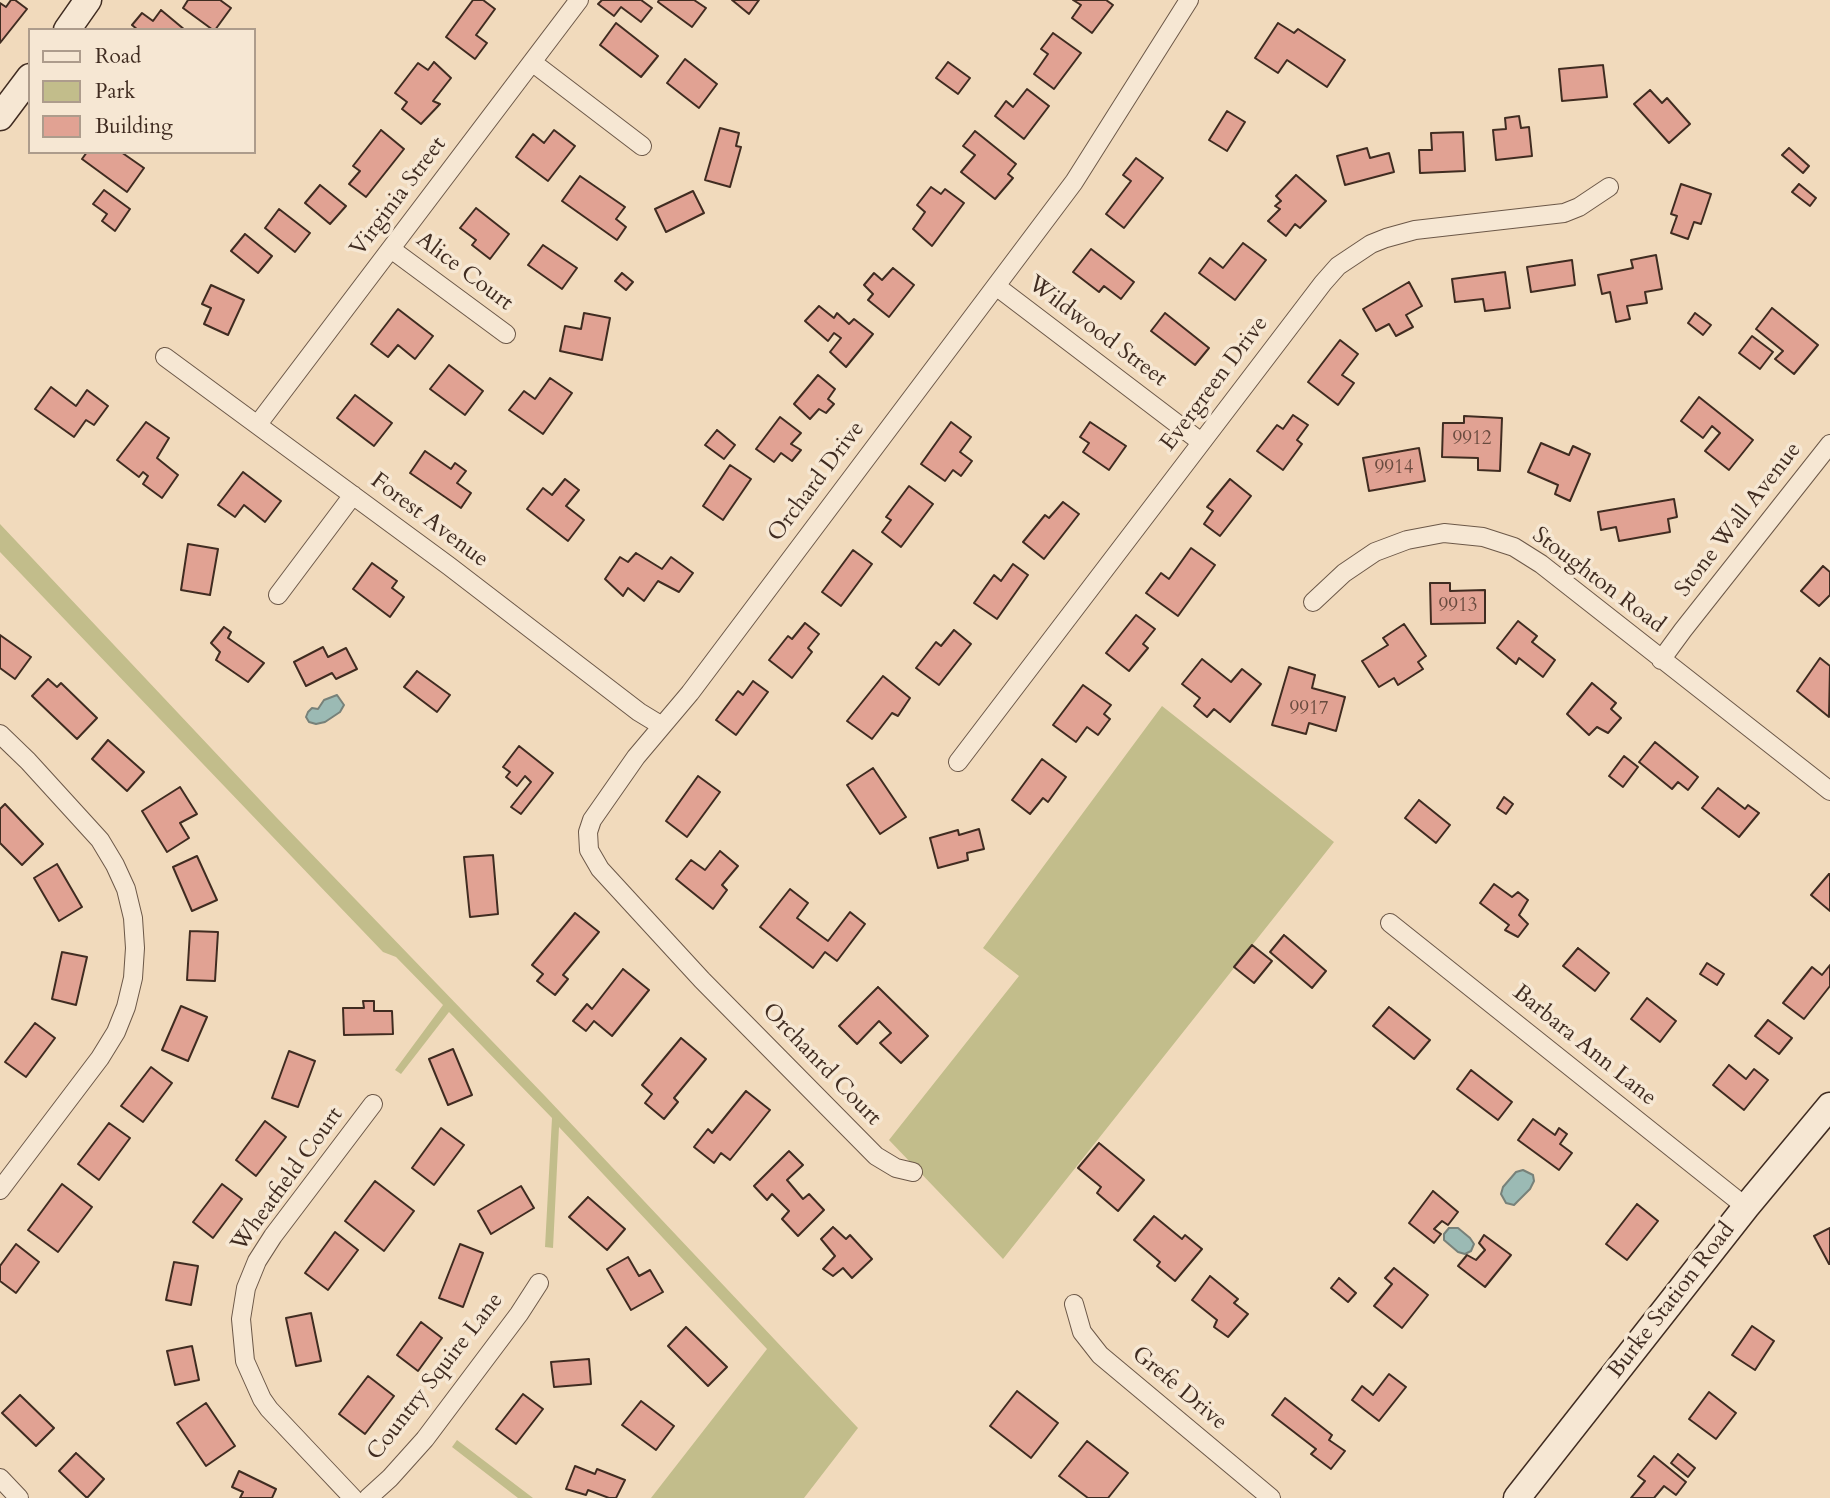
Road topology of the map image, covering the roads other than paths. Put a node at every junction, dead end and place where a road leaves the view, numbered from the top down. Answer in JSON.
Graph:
{"nodes":[{"id":1,"x":88,"y":0,"type":"edge"},
{"id":2,"x":579,"y":0,"type":"edge"},
{"id":3,"x":1189,"y":0,"type":"edge"},
{"id":4,"x":68,"y":28,"type":"edge"},
{"id":5,"x":532,"y":62,"type":"junction"},
{"id":6,"x":28,"y":80,"type":"edge"},
{"id":7,"x":0,"y":117,"type":"edge"},
{"id":8,"x":642,"y":146,"type":"dead end"},
{"id":9,"x":1609,"y":187,"type":"dead end"},
{"id":10,"x":391,"y":249,"type":"junction"},
{"id":11,"x":996,"y":286,"type":"junction"},
{"id":12,"x":506,"y":334,"type":"dead end"},
{"id":13,"x":165,"y":358,"type":"dead end"},
{"id":14,"x":258,"y":424,"type":"junction"},
{"id":15,"x":1201,"y":442,"type":"junction"},
{"id":16,"x":1830,"y":444,"type":"edge"},
{"id":17,"x":353,"y":495,"type":"junction"},
{"id":18,"x":278,"y":595,"type":"dead end"},
{"id":19,"x":1313,"y":602,"type":"dead end"},
{"id":20,"x":1661,"y":660,"type":"junction"},
{"id":21,"x":662,"y":726,"type":"junction"},
{"id":22,"x":0,"y":734,"type":"edge"},
{"id":23,"x":958,"y":762,"type":"dead end"},
{"id":24,"x":1830,"y":791,"type":"edge"},
{"id":25,"x":1390,"y":923,"type":"dead end"},
{"id":26,"x":702,"y":980,"type":"joint"},
{"id":27,"x":373,"y":1104,"type":"dead end"},
{"id":28,"x":1830,"y":1107,"type":"edge"},
{"id":29,"x":913,"y":1172,"type":"dead end"},
{"id":30,"x":0,"y":1190,"type":"edge"},
{"id":31,"x":1746,"y":1207,"type":"junction"},
{"id":32,"x":539,"y":1283,"type":"dead end"},
{"id":33,"x":1074,"y":1304,"type":"dead end"},
{"id":34,"x":0,"y":1478,"type":"edge"},
{"id":35,"x":19,"y":1498,"type":"edge"},
{"id":36,"x":353,"y":1498,"type":"edge"},
{"id":37,"x":368,"y":1498,"type":"edge"},
{"id":38,"x":1271,"y":1498,"type":"edge"},
{"id":39,"x":1517,"y":1498,"type":"edge"}],
"edges":[{"from":1,"to":4,"type":"street"},
{"from":2,"to":5,"type":"street","name":"Virginia Street"},
{"from":3,"to":11,"type":"street","name":"Orchard Drive"},
{"from":5,"to":8,"type":"street"},
{"from":5,"to":10,"type":"street","name":"Virginia Street"},
{"from":6,"to":7,"type":"street"},
{"from":9,"to":15,"type":"street","name":"Evergreen Drive"},
{"from":10,"to":12,"type":"street","name":"Alice Court"},
{"from":10,"to":14,"type":"street","name":"Virginia Street"},
{"from":11,"to":15,"type":"street","name":"Wildwood Street"},
{"from":11,"to":21,"type":"street","name":"Orchard Drive"},
{"from":13,"to":14,"type":"street","name":"Forest Avenue"},
{"from":14,"to":17,"type":"street","name":"Forest Avenue"},
{"from":15,"to":23,"type":"street","name":"Evergreen Drive"},
{"from":16,"to":20,"type":"street","name":"Stone Wall Avenue"},
{"from":17,"to":18,"type":"street"},
{"from":17,"to":21,"type":"street","name":"Forest Avenue"},
{"from":19,"to":20,"type":"street","name":"Stoughton Road"},
{"from":20,"to":24,"type":"street","name":"Stoughton Road"},
{"from":21,"to":26,"type":"street","name":"Orchard Drive"},
{"from":22,"to":30,"type":"street"},
{"from":25,"to":31,"type":"street","name":"Barbara Ann Lane"},
{"from":26,"to":29,"type":"street","name":"Orchanrd Court"},
{"from":27,"to":36,"type":"street","name":"Wheatfield Court"},
{"from":28,"to":31,"type":"street","name":"Burke Station Road"},
{"from":31,"to":39,"type":"street","name":"Burke Station Road"},
{"from":32,"to":37,"type":"street","name":"Country Squire Lane"},
{"from":33,"to":38,"type":"street","name":"Grefe Drive"},
{"from":34,"to":35,"type":"street"}]}
